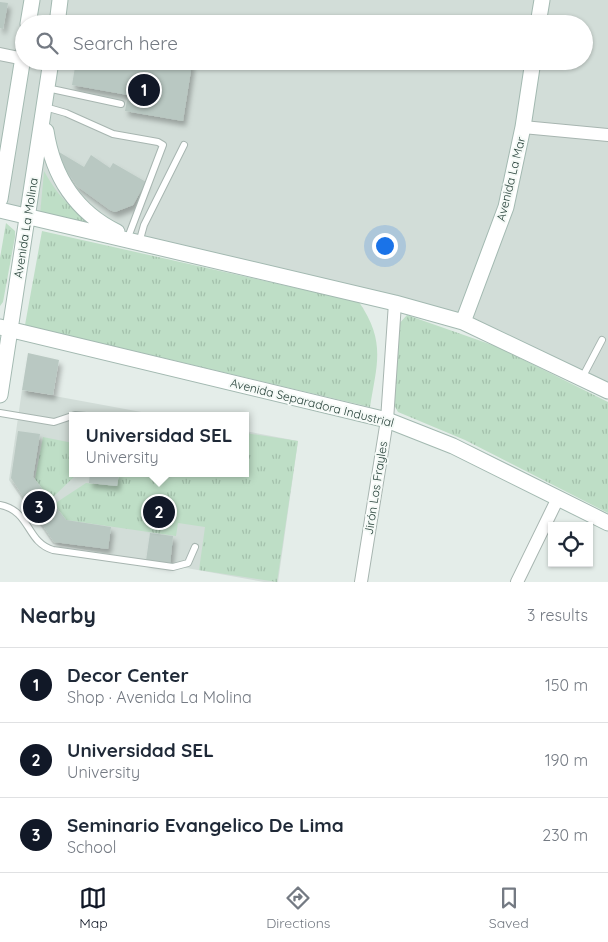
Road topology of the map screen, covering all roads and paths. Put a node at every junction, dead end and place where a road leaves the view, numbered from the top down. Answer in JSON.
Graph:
{"nodes":[{"id":1,"x":32,"y":0,"type":"edge"},
{"id":2,"x":60,"y":0,"type":"edge"},
{"id":3,"x":542,"y":0,"type":"edge"},
{"id":4,"x":30,"y":15,"type":"edge"},
{"id":5,"x":58,"y":15,"type":"edge"},
{"id":6,"x":540,"y":15,"type":"edge"},
{"id":7,"x":0,"y":54,"type":"edge"},
{"id":8,"x":15,"y":56,"type":"edge"},
{"id":9,"x":23,"y":70,"type":"edge"},
{"id":10,"x":50,"y":70,"type":"edge"},
{"id":11,"x":532,"y":70,"type":"edge"},
{"id":12,"x":47,"y":88,"type":"junction"},
{"id":13,"x":15,"y":99,"type":"junction"},
{"id":14,"x":121,"y":104,"type":"dead end"},
{"id":15,"x":44,"y":107,"type":"junction"},
{"id":16,"x":524,"y":127,"type":"junction"},
{"id":17,"x":0,"y":130,"type":"edge"},
{"id":18,"x":608,"y":135,"type":"edge"},
{"id":19,"x":184,"y":145,"type":"dead end"},
{"id":20,"x":0,"y":198,"type":"edge"},
{"id":21,"x":0,"y":210,"type":"edge"},
{"id":22,"x":28,"y":216,"type":"junction"},
{"id":23,"x":131,"y":240,"type":"junction"},
{"id":24,"x":396,"y":303,"type":"junction"},
{"id":25,"x":463,"y":322,"type":"junction"},
{"id":26,"x":5,"y":328,"type":"edge"},
{"id":27,"x":602,"y":340,"type":"dead end"},
{"id":28,"x":582,"y":378,"type":"junction"},
{"id":29,"x":608,"y":391,"type":"edge"},
{"id":30,"x":0,"y":395,"type":"edge"},
{"id":31,"x":0,"y":413,"type":"edge"},
{"id":32,"x":69,"y":417,"type":"edge"},
{"id":33,"x":387,"y":420,"type":"junction"},
{"id":34,"x":558,"y":498,"type":"junction"},
{"id":35,"x":0,"y":505,"type":"edge"},
{"id":36,"x":608,"y":523,"type":"edge"},
{"id":37,"x":196,"y":547,"type":"dead end"},
{"id":38,"x":361,"y":582,"type":"edge"},
{"id":39,"x":517,"y":582,"type":"edge"}],
"edges":[{"from":1,"to":4,"type":"main road"},
{"from":2,"to":5,"type":"main road"},
{"from":3,"to":6,"type":"main road"},
{"from":7,"to":8,"type":"street"},
{"from":9,"to":13,"type":"main road"},
{"from":10,"to":12,"type":"main road","name":"Avenida La Molina"},
{"from":11,"to":16,"type":"main road","name":"Avenida La Mar"},
{"from":12,"to":14,"type":"lane"},
{"from":12,"to":15,"type":"main road","name":"Avenida La Molina"},
{"from":13,"to":17,"type":"main road"},
{"from":13,"to":20,"type":"main road"},
{"from":15,"to":22,"type":"main road","name":"Avenida La Molina"},
{"from":15,"to":23,"type":"main road"},
{"from":15,"to":23,"type":"lane"},
{"from":16,"to":18,"type":"street"},
{"from":16,"to":25,"type":"main road","name":"Avenida La Mar"},
{"from":19,"to":23,"type":"lane"},
{"from":21,"to":22,"type":"main road"},
{"from":22,"to":23,"type":"main road"},
{"from":22,"to":26,"type":"main road","name":"Avenida La Molina"},
{"from":23,"to":24,"type":"main road"},
{"from":24,"to":25,"type":"main road"},
{"from":24,"to":33,"type":"street","name":"Jirón Los Frayles"},
{"from":25,"to":28,"type":"main road"},
{"from":26,"to":30,"type":"main road","name":"Avenida La Molina"},
{"from":26,"to":33,"type":"main road","name":"Avenida Separadora Industrial"},
{"from":27,"to":28,"type":"lane"},
{"from":28,"to":29,"type":"main road"},
{"from":31,"to":32,"type":"lane"},
{"from":33,"to":34,"type":"main road","name":"Avenida Separadora Industrial"},
{"from":33,"to":38,"type":"street","name":"Jirón Los Frayles"},
{"from":34,"to":36,"type":"main road","name":"Avenida Separadora Industrial"},
{"from":34,"to":39,"type":"street"},
{"from":35,"to":37,"type":"lane"}]}
